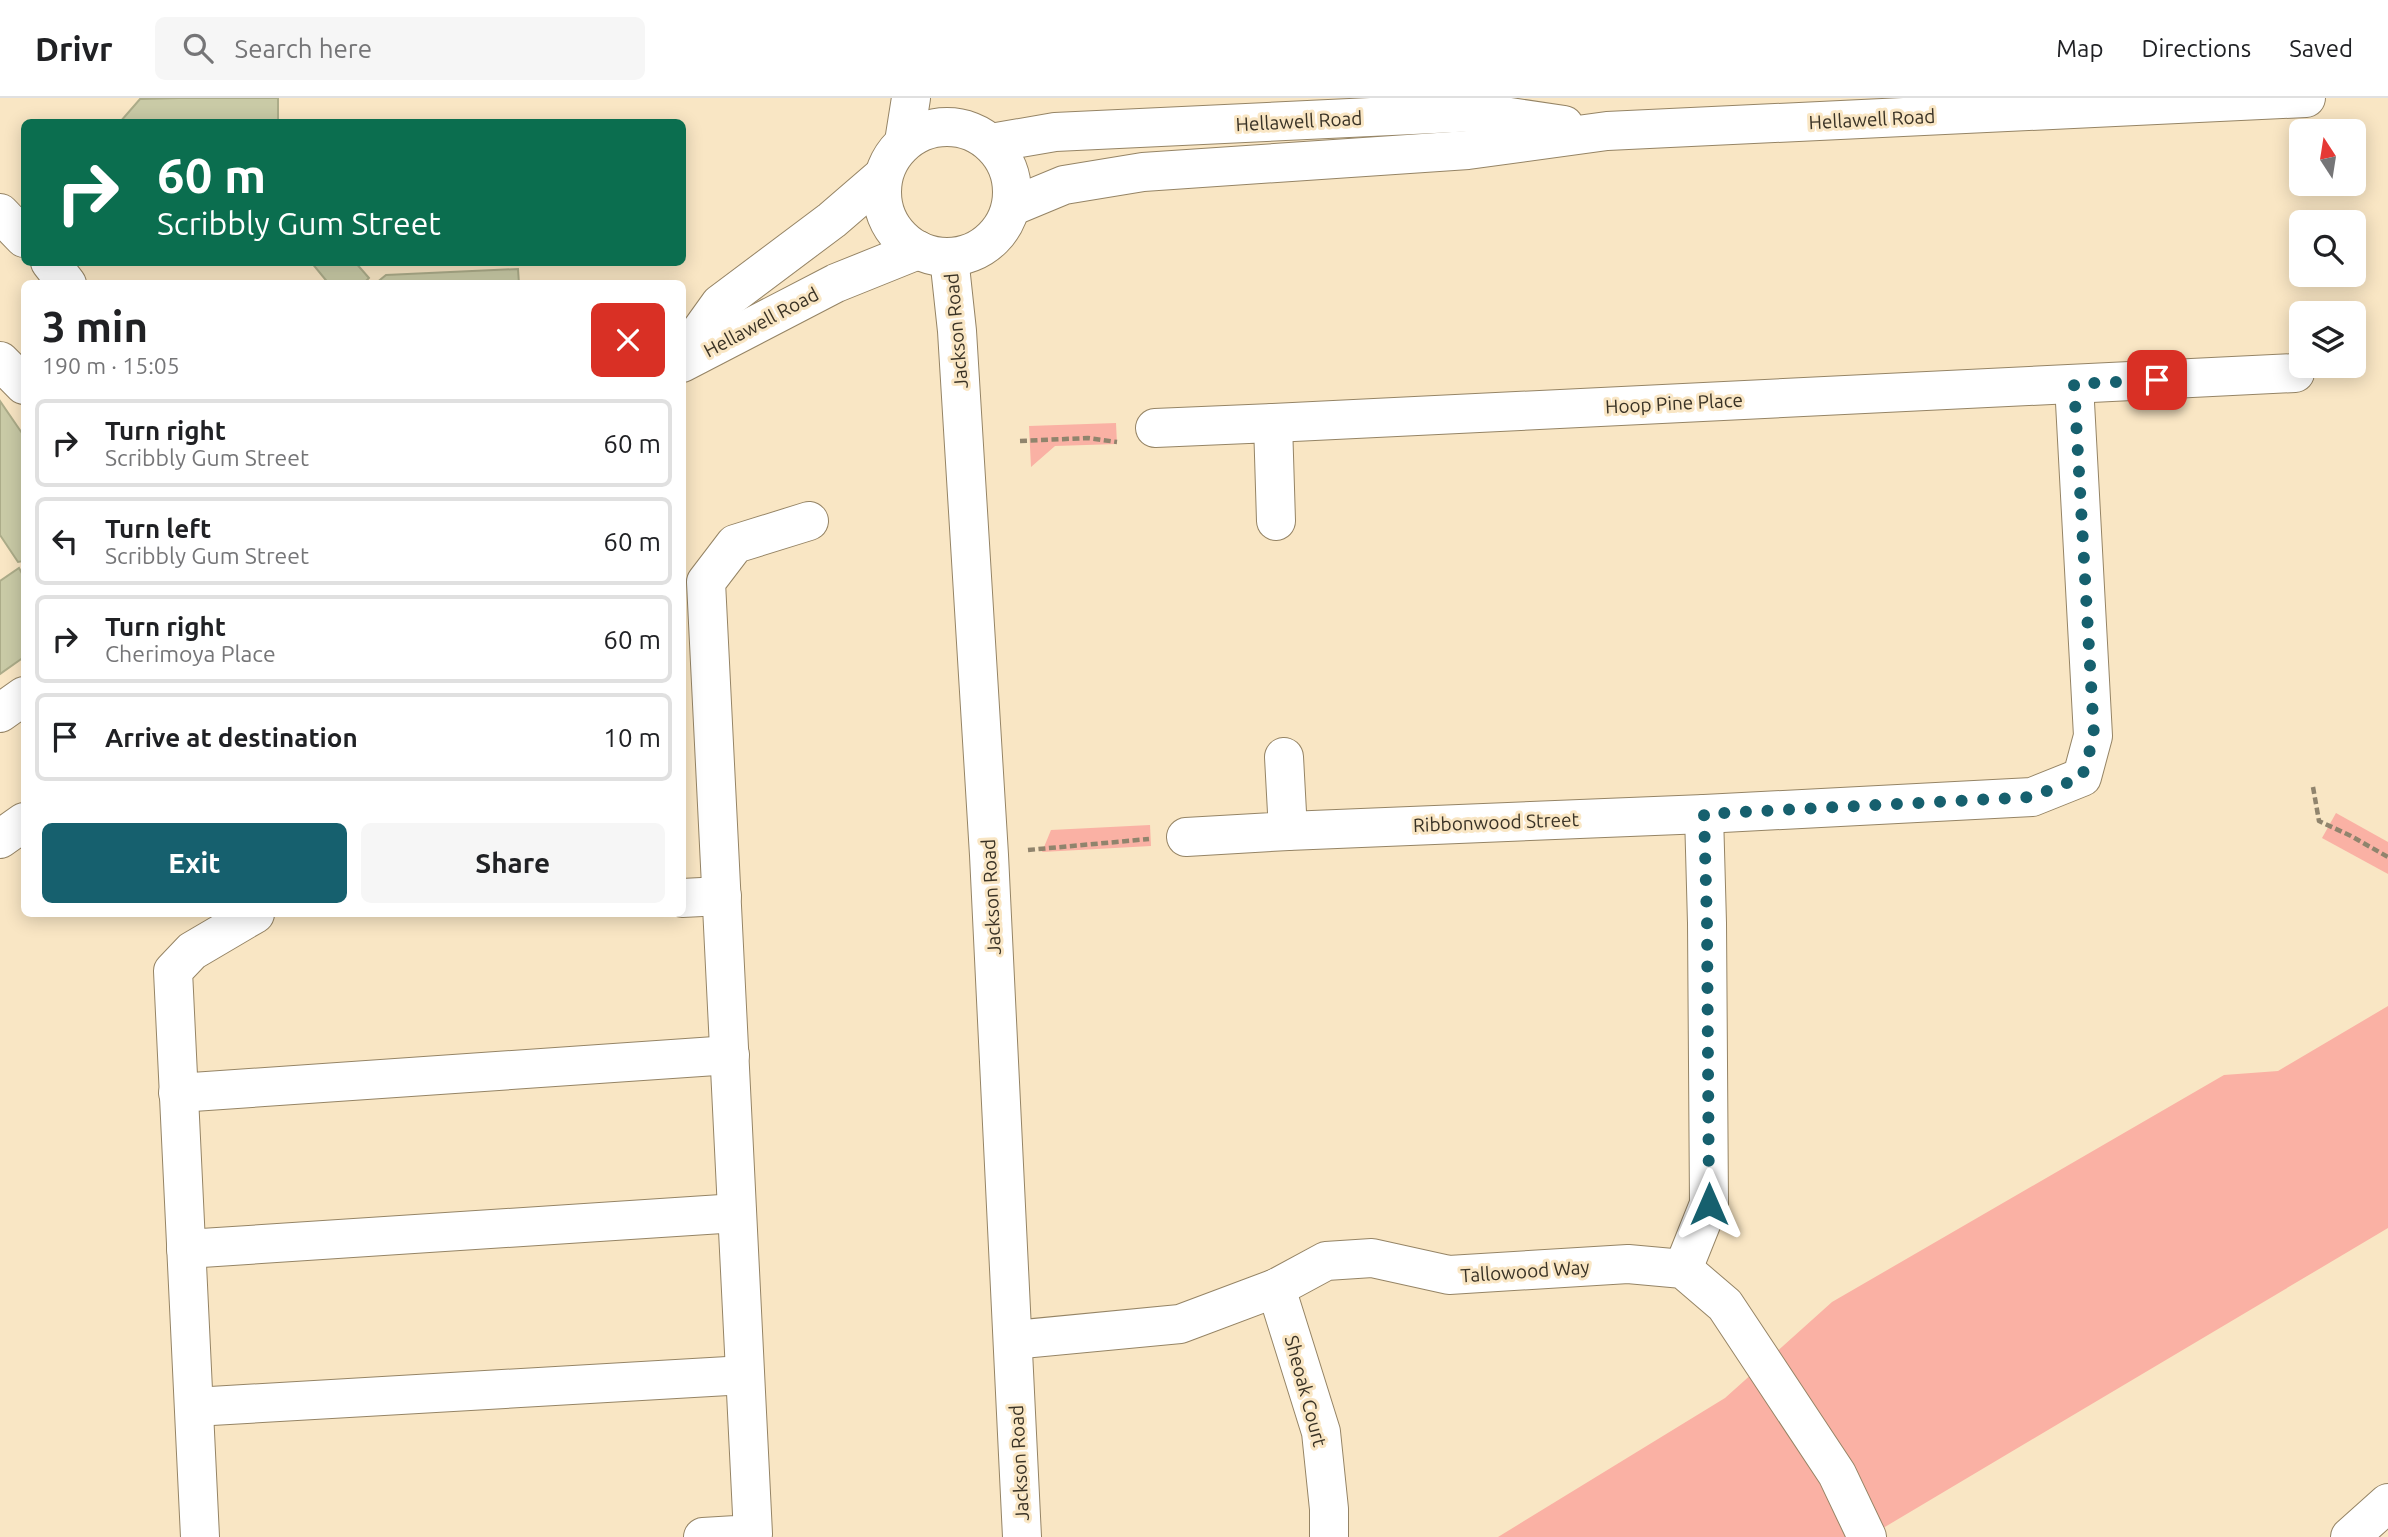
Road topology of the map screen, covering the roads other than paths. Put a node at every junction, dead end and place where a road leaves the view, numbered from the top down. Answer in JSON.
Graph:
{"nodes":[{"id":1,"x":911,"y":98,"type":"edge"},
{"id":2,"x":2306,"y":98,"type":"edge"},
{"id":3,"x":1357,"y":108,"type":"edge"},
{"id":4,"x":980,"y":124,"type":"edge"},
{"id":5,"x":1607,"y":131,"type":"junction"},
{"id":6,"x":904,"y":142,"type":"junction"},
{"id":7,"x":883,"y":176,"type":"junction"},
{"id":8,"x":1011,"y":207,"type":"junction"},
{"id":9,"x":0,"y":213,"type":"edge"},
{"id":10,"x":21,"y":234,"type":"edge"},
{"id":11,"x":933,"y":253,"type":"junction"},
{"id":12,"x":53,"y":266,"type":"edge"},
{"id":13,"x":64,"y":280,"type":"edge"},
{"id":14,"x":686,"y":351,"type":"edge"},
{"id":15,"x":686,"y":361,"type":"edge"},
{"id":16,"x":0,"y":362,"type":"edge"},
{"id":17,"x":2289,"y":373,"type":"edge"},
{"id":18,"x":21,"y":382,"type":"edge"},
{"id":19,"x":2074,"y":384,"type":"junction"},
{"id":20,"x":1273,"y":423,"type":"junction"},
{"id":21,"x":1155,"y":428,"type":"road end"},
{"id":22,"x":809,"y":521,"type":"dead end"},
{"id":23,"x":1276,"y":521,"type":"dead end"},
{"id":24,"x":697,"y":673,"type":"edge"},
{"id":25,"x":21,"y":698,"type":"edge"},
{"id":26,"x":0,"y":713,"type":"edge"},
{"id":27,"x":1284,"y":757,"type":"dead end"},
{"id":28,"x":1704,"y":814,"type":"junction"},
{"id":29,"x":21,"y":823,"type":"edge"},
{"id":30,"x":1288,"y":831,"type":"junction"},
{"id":31,"x":1186,"y":837,"type":"road end"},
{"id":32,"x":0,"y":839,"type":"edge"},
{"id":33,"x":722,"y":896,"type":"junction"},
{"id":34,"x":686,"y":898,"type":"edge"},
{"id":35,"x":249,"y":917,"type":"edge"},
{"id":36,"x":730,"y":1055,"type":"junction"},
{"id":37,"x":178,"y":1093,"type":"junction"},
{"id":38,"x":737,"y":1213,"type":"junction"},
{"id":39,"x":186,"y":1249,"type":"junction"},
{"id":40,"x":1683,"y":1269,"type":"junction"},
{"id":41,"x":1276,"y":1288,"type":"junction"},
{"id":42,"x":1013,"y":1340,"type":"junction"},
{"id":43,"x":745,"y":1375,"type":"junction"},
{"id":44,"x":194,"y":1407,"type":"junction"},
{"id":45,"x":2388,"y":1503,"type":"edge"},
{"id":46,"x":200,"y":1537,"type":"edge"},
{"id":47,"x":703,"y":1537,"type":"edge"},
{"id":48,"x":1022,"y":1537,"type":"edge"},
{"id":49,"x":1329,"y":1537,"type":"edge"},
{"id":50,"x":1867,"y":1537,"type":"edge"},
{"id":51,"x":2350,"y":1537,"type":"edge"}],
"edges":[{"from":1,"to":6,"type":"street"},
{"from":2,"to":5,"type":"street","name":"Hellawell Road"},
{"from":3,"to":4,"type":"street","name":"Hellawell Road"},
{"from":3,"to":5,"type":"street","name":"Hellawell Road"},
{"from":4,"to":6,"type":"street"},
{"from":4,"to":8,"type":"street"},
{"from":5,"to":8,"type":"street","name":"Hellawell Road"},
{"from":6,"to":7,"type":"street"},
{"from":7,"to":11,"type":"street"},
{"from":7,"to":14,"type":"street","name":"Hellawell Road"},
{"from":8,"to":11,"type":"street"},
{"from":9,"to":10,"type":"street"},
{"from":11,"to":15,"type":"street","name":"Hellawell Road"},
{"from":11,"to":42,"type":"street","name":"Jackson Road"},
{"from":12,"to":13,"type":"street"},
{"from":16,"to":18,"type":"street"},
{"from":17,"to":19,"type":"street","name":"Hoop Pine Place"},
{"from":19,"to":20,"type":"street","name":"Hoop Pine Place"},
{"from":19,"to":28,"type":"street","name":"Ribbonwood Street"},
{"from":20,"to":21,"type":"street","name":"Hoop Pine Place"},
{"from":20,"to":23,"type":"street"},
{"from":22,"to":24,"type":"street"},
{"from":24,"to":33,"type":"street"},
{"from":25,"to":26,"type":"street"},
{"from":27,"to":30,"type":"street"},
{"from":28,"to":30,"type":"street","name":"Ribbonwood Street"},
{"from":28,"to":40,"type":"street"},
{"from":29,"to":32,"type":"street"},
{"from":30,"to":31,"type":"street","name":"Ribbonwood Street"},
{"from":33,"to":34,"type":"street"},
{"from":33,"to":36,"type":"street"},
{"from":35,"to":37,"type":"street"},
{"from":36,"to":37,"type":"street"},
{"from":36,"to":38,"type":"street"},
{"from":37,"to":39,"type":"street"},
{"from":38,"to":39,"type":"street"},
{"from":38,"to":43,"type":"street"},
{"from":39,"to":44,"type":"street"},
{"from":40,"to":41,"type":"street","name":"Tallowood Way"},
{"from":40,"to":50,"type":"street"},
{"from":41,"to":42,"type":"street","name":"Tallowood Way"},
{"from":41,"to":49,"type":"street","name":"Sheoak Court"},
{"from":42,"to":48,"type":"street","name":"Jackson Road"},
{"from":43,"to":44,"type":"street"},
{"from":43,"to":47,"type":"street"},
{"from":44,"to":46,"type":"street"},
{"from":45,"to":51,"type":"street"}]}
